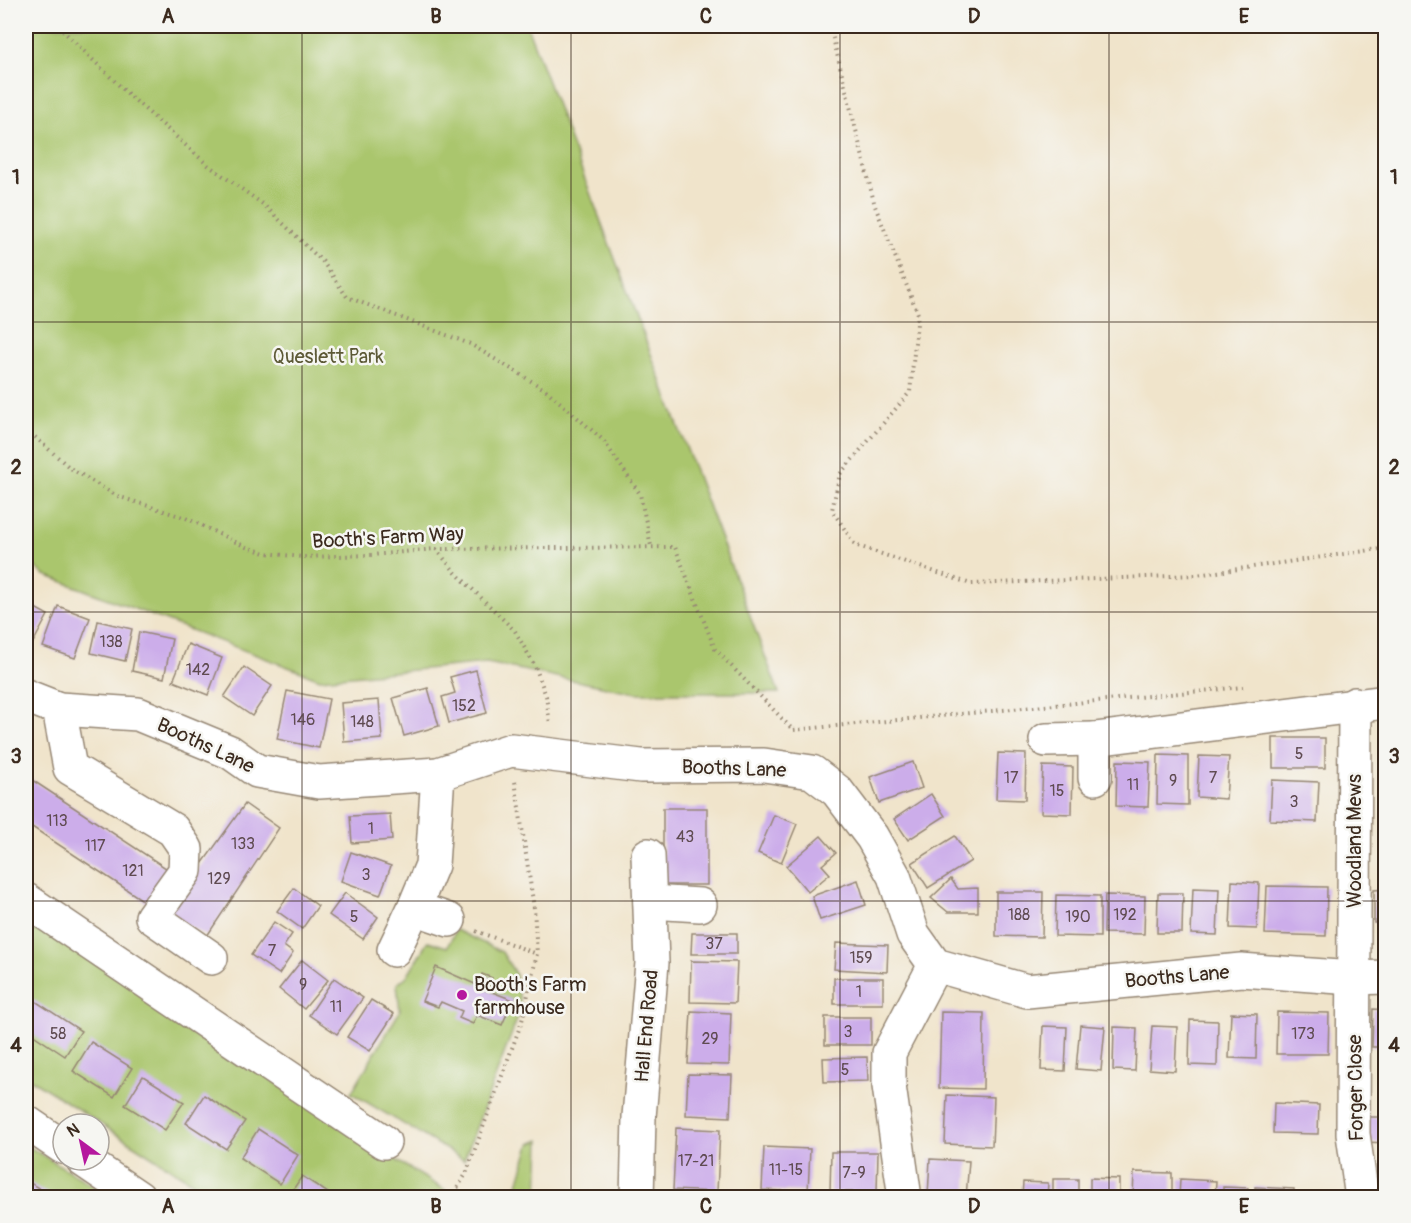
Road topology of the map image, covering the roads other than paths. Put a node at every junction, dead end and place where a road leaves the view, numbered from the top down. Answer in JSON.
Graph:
{"nodes":[{"id":1,"x":26,"y":696,"type":"edge"},
{"id":2,"x":1370,"y":703,"type":"edge"},
{"id":3,"x":59,"y":709,"type":"junction"},
{"id":4,"x":1095,"y":739,"type":"junction"},
{"id":5,"x":1046,"y":740,"type":"dead end"},
{"id":6,"x":438,"y":774,"type":"junction"},
{"id":7,"x":1095,"y":778,"type":"dead end"},
{"id":8,"x":648,"y":855,"type":"dead end"},
{"id":9,"x":26,"y":900,"type":"edge"},
{"id":10,"x":650,"y":902,"type":"junction"},
{"id":11,"x":700,"y":905,"type":"dead end"},
{"id":12,"x":414,"y":908,"type":"junction"},
{"id":13,"x":449,"y":920,"type":"road end"},
{"id":14,"x":394,"y":950,"type":"dead end"},
{"id":15,"x":211,"y":958,"type":"dead end"},
{"id":16,"x":935,"y":965,"type":"junction"},
{"id":17,"x":1386,"y":977,"type":"edge"},
{"id":18,"x":1353,"y":978,"type":"junction"},
{"id":19,"x":26,"y":1122,"type":"edge"},
{"id":20,"x":51,"y":1139,"type":"edge"},
{"id":21,"x":384,"y":1142,"type":"dead end"},
{"id":22,"x":101,"y":1172,"type":"edge"},
{"id":23,"x":139,"y":1197,"type":"edge"},
{"id":24,"x":637,"y":1197,"type":"edge"},
{"id":25,"x":905,"y":1197,"type":"edge"},
{"id":26,"x":1362,"y":1197,"type":"edge"}],
"edges":[{"from":1,"to":3,"type":"street","name":"Booths Lane"},
{"from":2,"to":4,"type":"street","name":"Woodland Mews"},
{"from":2,"to":18,"type":"street","name":"Woodland Mews"},
{"from":3,"to":6,"type":"street","name":"Booths Lane"},
{"from":3,"to":15,"type":"street"},
{"from":4,"to":5,"type":"street","name":"Woodland Mews"},
{"from":4,"to":7,"type":"street"},
{"from":6,"to":12,"type":"street"},
{"from":6,"to":16,"type":"street","name":"Booths Lane"},
{"from":8,"to":10,"type":"street","name":"Hall End Road"},
{"from":9,"to":21,"type":"street"},
{"from":10,"to":11,"type":"street"},
{"from":10,"to":24,"type":"street","name":"Hall End Road"},
{"from":12,"to":13,"type":"street"},
{"from":12,"to":14,"type":"street"},
{"from":16,"to":18,"type":"street","name":"Booths Lane"},
{"from":16,"to":25,"type":"street"},
{"from":17,"to":18,"type":"street","name":"Booths Lane"},
{"from":18,"to":26,"type":"street","name":"Forger Close"},
{"from":19,"to":20,"type":"street"},
{"from":22,"to":23,"type":"street"}]}
